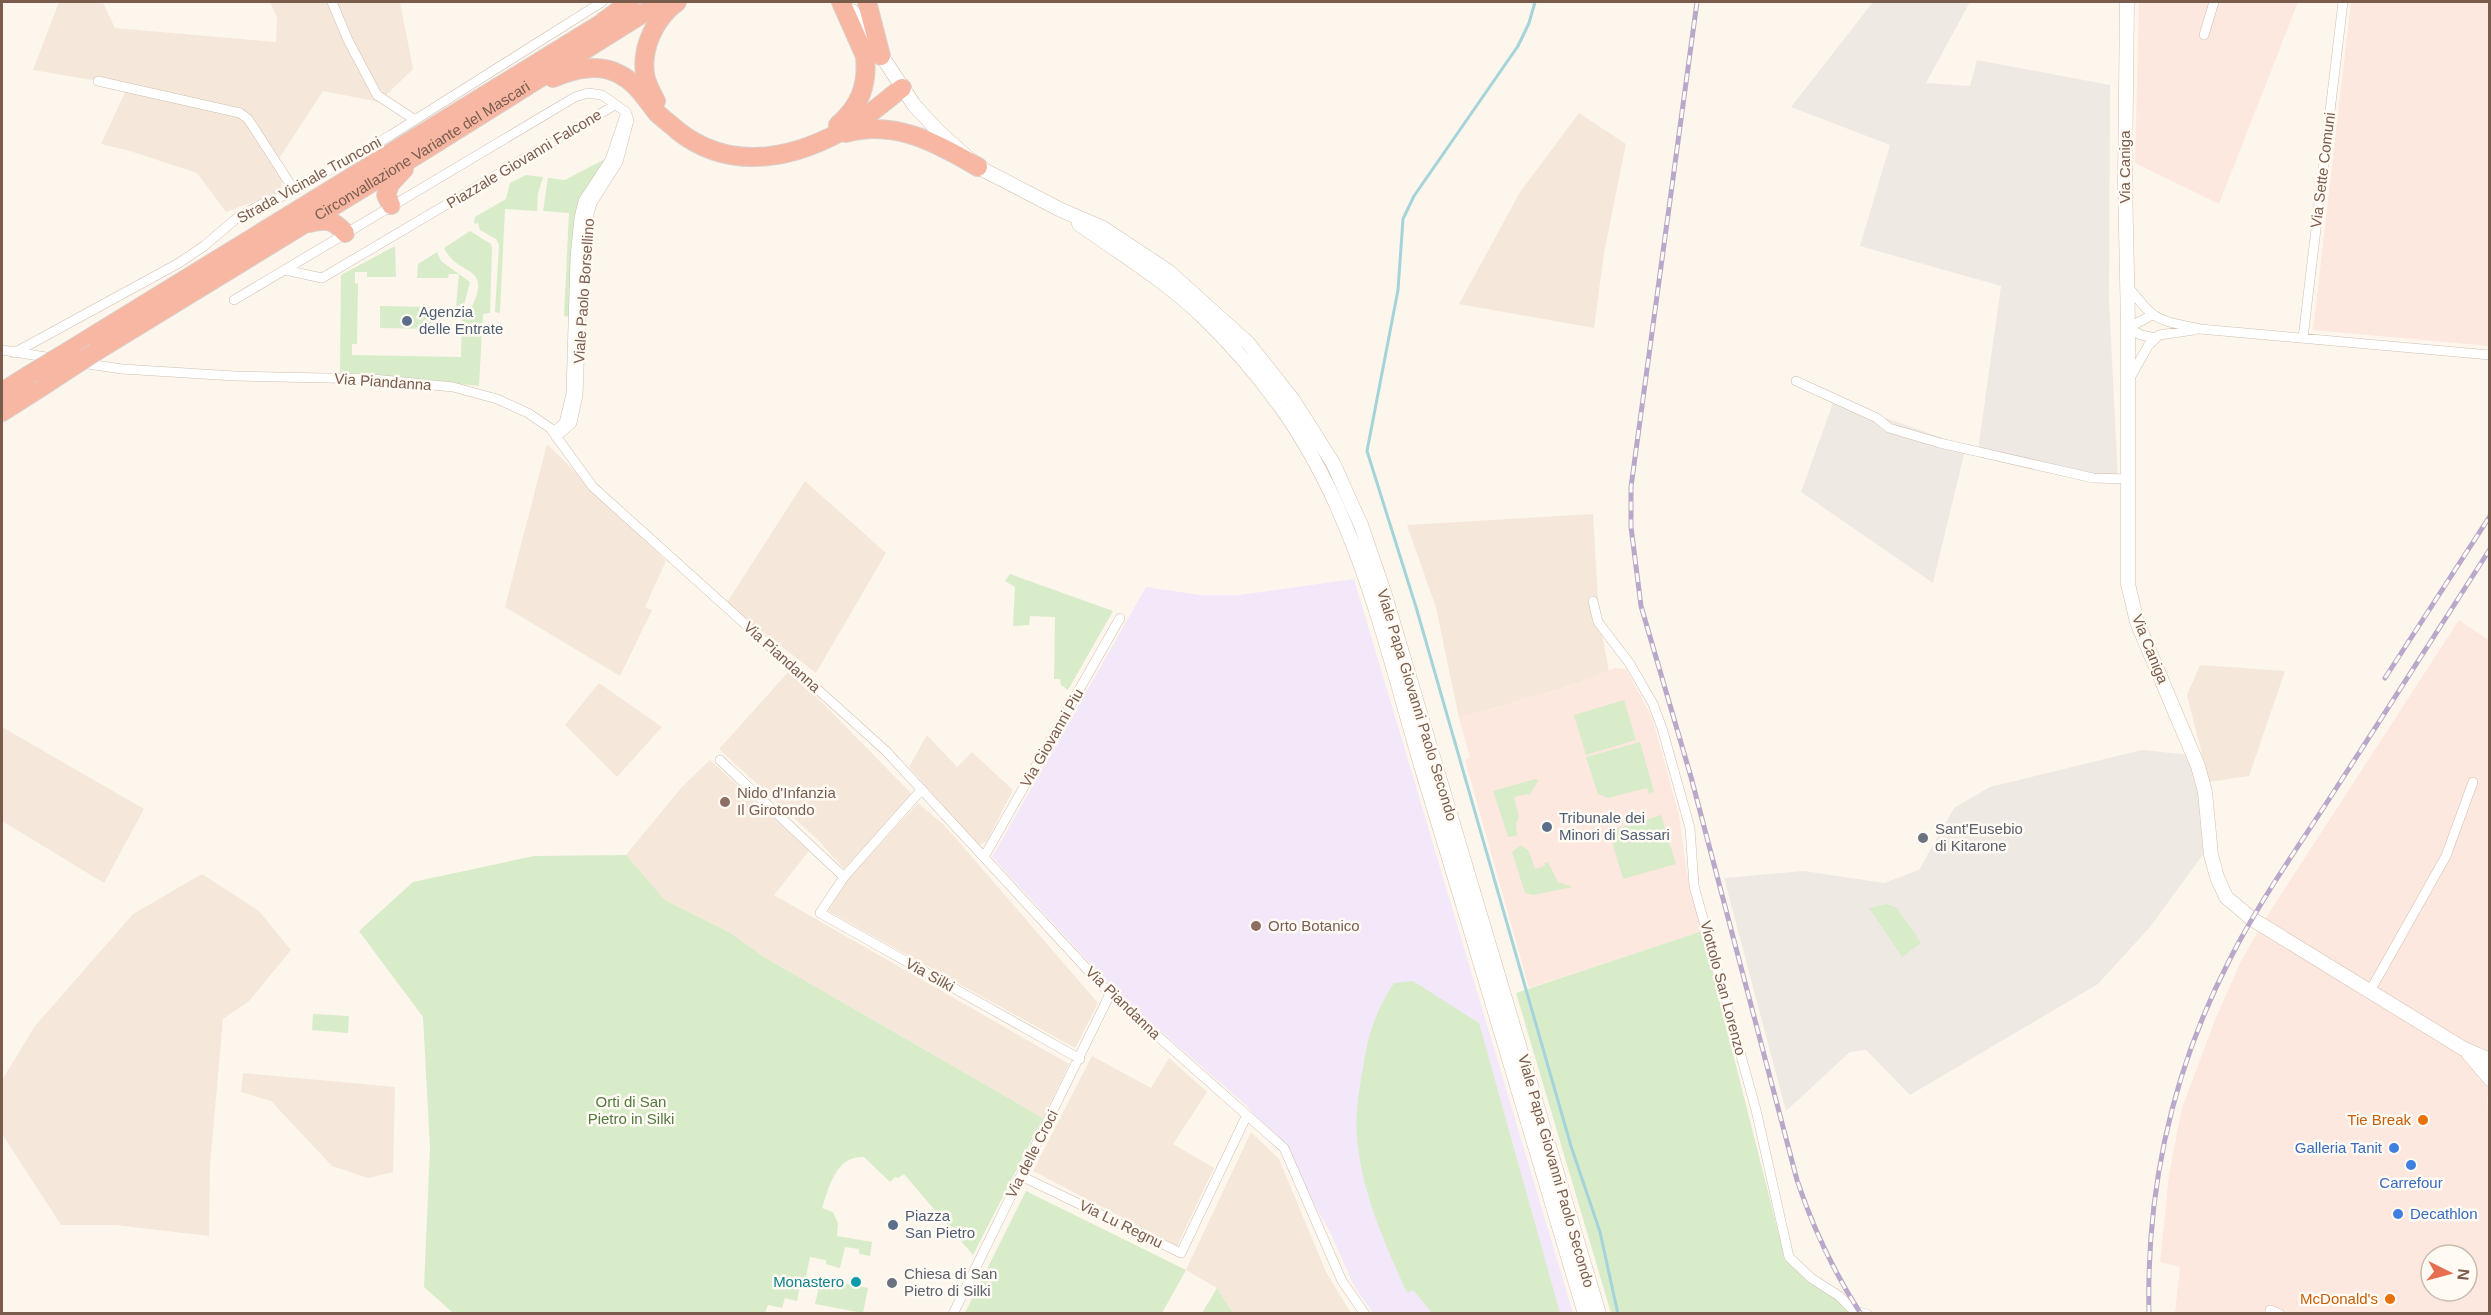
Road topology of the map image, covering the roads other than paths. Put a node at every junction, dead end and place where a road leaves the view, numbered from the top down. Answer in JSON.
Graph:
{"nodes":[{"id":1,"x":332,"y":2,"type":"edge"},
{"id":2,"x":602,"y":2,"type":"edge"},
{"id":3,"x":630,"y":2,"type":"edge"},
{"id":4,"x":637,"y":2,"type":"edge"},
{"id":5,"x":661,"y":2,"type":"edge"},
{"id":6,"x":677,"y":2,"type":"edge"},
{"id":7,"x":844,"y":2,"type":"edge"},
{"id":8,"x":867,"y":2,"type":"edge"},
{"id":9,"x":2127,"y":2,"type":"edge"},
{"id":10,"x":2214,"y":2,"type":"edge"},
{"id":11,"x":2343,"y":2,"type":"edge"},
{"id":12,"x":601,"y":24,"type":"junction"},
{"id":13,"x":2204,"y":35,"type":"dead end"},
{"id":14,"x":881,"y":56,"type":"junction"},
{"id":15,"x":98,"y":81,"type":"dead end"},
{"id":16,"x":902,"y":88,"type":"junction"},
{"id":17,"x":615,"y":105,"type":"junction"},
{"id":18,"x":415,"y":120,"type":"junction"},
{"id":19,"x":669,"y":123,"type":"junction"},
{"id":20,"x":464,"y":125,"type":"junction"},
{"id":21,"x":821,"y":140,"type":"junction"},
{"id":22,"x":420,"y":153,"type":"junction"},
{"id":23,"x":978,"y":167,"type":"junction"},
{"id":24,"x":294,"y":190,"type":"junction"},
{"id":25,"x":388,"y":207,"type":"junction"},
{"id":26,"x":1061,"y":210,"type":"junction"},
{"id":27,"x":304,"y":224,"type":"junction"},
{"id":28,"x":345,"y":233,"type":"junction"},
{"id":29,"x":285,"y":270,"type":"junction"},
{"id":30,"x":2127,"y":285,"type":"junction"},
{"id":31,"x":178,"y":292,"type":"junction"},
{"id":32,"x":234,"y":300,"type":"dead end"},
{"id":33,"x":2152,"y":315,"type":"junction"},
{"id":34,"x":2128,"y":328,"type":"junction"},
{"id":35,"x":2200,"y":329,"type":"junction"},
{"id":36,"x":2156,"y":338,"type":"junction"},
{"id":37,"x":2303,"y":338,"type":"junction"},
{"id":38,"x":2,"y":350,"type":"edge"},
{"id":39,"x":14,"y":353,"type":"junction"},
{"id":40,"x":2490,"y":355,"type":"edge"},
{"id":41,"x":1796,"y":381,"type":"dead end"},
{"id":42,"x":2127,"y":383,"type":"junction"},
{"id":43,"x":46,"y":384,"type":"junction"},
{"id":44,"x":2,"y":391,"type":"edge"},
{"id":45,"x":2,"y":406,"type":"edge"},
{"id":46,"x":2,"y":412,"type":"edge"},
{"id":47,"x":555,"y":435,"type":"junction"},
{"id":48,"x":2127,"y":479,"type":"junction"},
{"id":49,"x":1593,"y":601,"type":"dead end"},
{"id":50,"x":1120,"y":618,"type":"dead end"},
{"id":51,"x":720,"y":760,"type":"dead end"},
{"id":52,"x":2473,"y":783,"type":"dead end"},
{"id":53,"x":922,"y":789,"type":"junction"},
{"id":54,"x":984,"y":857,"type":"junction"},
{"id":55,"x":844,"y":877,"type":"junction"},
{"id":56,"x":2370,"y":991,"type":"junction"},
{"id":57,"x":1110,"y":994,"type":"junction"},
{"id":58,"x":2464,"y":1049,"type":"junction"},
{"id":59,"x":1080,"y":1059,"type":"junction"},
{"id":60,"x":2490,"y":1060,"type":"edge"},
{"id":61,"x":2490,"y":1079,"type":"edge"},
{"id":62,"x":1247,"y":1115,"type":"junction"},
{"id":63,"x":1021,"y":1176,"type":"junction"},
{"id":64,"x":953,"y":1314,"type":"edge"},
{"id":65,"x":1365,"y":1314,"type":"edge"},
{"id":66,"x":1585,"y":1314,"type":"edge"},
{"id":67,"x":1599,"y":1314,"type":"edge"},
{"id":68,"x":1867,"y":1314,"type":"edge"},
{"id":69,"x":2270,"y":1314,"type":"edge"},
{"id":70,"x":2280,"y":1314,"type":"edge"}],
"edges":[{"from":1,"to":18,"type":"street"},
{"from":2,"to":18,"type":"street","name":"Strada Vicinale Trunconi"},
{"from":3,"to":12,"type":"highway"},
{"from":4,"to":12,"type":"highway","name":"Circonvallazione Variante del Mascari"},
{"from":5,"to":20,"type":"highway","name":"Circonvallazione Variante del Mascari"},
{"from":6,"to":19,"type":"highway"},
{"from":7,"to":14,"type":"main road","name":"Viale Papa Giovanni Paolo Secondo"},
{"from":7,"to":21,"type":"highway"},
{"from":8,"to":14,"type":"highway"},
{"from":9,"to":30,"type":"main road","name":"Via Caniga"},
{"from":10,"to":13,"type":"street"},
{"from":11,"to":37,"type":"street","name":"Via Sette Comuni"},
{"from":12,"to":31,"type":"highway","name":"Circonvallazione Variante del Mascari"},
{"from":14,"to":16,"type":"main road","name":"Viale Papa Giovanni Paolo Secondo"},
{"from":15,"to":24,"type":"street"},
{"from":16,"to":21,"type":"highway"},
{"from":16,"to":23,"type":"main road","name":"Viale Papa Giovanni Paolo Secondo"},
{"from":17,"to":25,"type":"street","name":"Piazzale Giovanni Falcone"},
{"from":17,"to":29,"type":"street","name":"Piazzale Giovanni Falcone"},
{"from":17,"to":47,"type":"street","name":"Viale Paolo Borsellino"},
{"from":18,"to":24,"type":"street","name":"Strada Vicinale Trunconi"},
{"from":19,"to":20,"type":"highway"},
{"from":19,"to":21,"type":"highway"},
{"from":20,"to":22,"type":"highway","name":"Circonvallazione Variante del Mascari"},
{"from":21,"to":23,"type":"highway"},
{"from":22,"to":25,"type":"highway"},
{"from":22,"to":27,"type":"highway","name":"Circonvallazione Variante del Mascari"},
{"from":23,"to":26,"type":"main road","name":"Viale Papa Giovanni Paolo Secondo"},
{"from":24,"to":39,"type":"street","name":"Strada Vicinale Trunconi"},
{"from":25,"to":28,"type":"street","name":"Piazzale Giovanni Falcone"},
{"from":26,"to":66,"type":"main road","name":"Viale Papa Giovanni Paolo Secondo"},
{"from":26,"to":67,"type":"main road","name":"Viale Papa Giovanni Paolo Secondo"},
{"from":27,"to":28,"type":"highway"},
{"from":27,"to":31,"type":"highway","name":"Circonvallazione Variante del Mascari"},
{"from":28,"to":29,"type":"street","name":"Piazzale Giovanni Falcone"},
{"from":29,"to":32,"type":"street","name":"Piazzale Giovanni Falcone"},
{"from":30,"to":33,"type":"street"},
{"from":30,"to":34,"type":"main road","name":"Via Caniga"},
{"from":31,"to":43,"type":"highway","bridge":true},
{"from":31,"to":44,"type":"highway","bridge":true},
{"from":33,"to":34,"type":"street"},
{"from":33,"to":35,"type":"street"},
{"from":34,"to":36,"type":"street"},
{"from":34,"to":42,"type":"main road","name":"Via Caniga"},
{"from":35,"to":36,"type":"street"},
{"from":35,"to":37,"type":"street"},
{"from":36,"to":42,"type":"street"},
{"from":37,"to":40,"type":"street"},
{"from":38,"to":39,"type":"street","name":"Via Piandanna"},
{"from":39,"to":47,"type":"street","name":"Via Piandanna"},
{"from":41,"to":48,"type":"street"},
{"from":42,"to":48,"type":"main road","name":"Via Caniga"},
{"from":43,"to":45,"type":"highway"},
{"from":43,"to":46,"type":"highway"},
{"from":47,"to":53,"type":"street","name":"Via Piandanna"},
{"from":48,"to":56,"type":"main road","name":"Via Caniga"},
{"from":49,"to":68,"type":"street","name":"Viottolo San Lorenzo"},
{"from":50,"to":54,"type":"street","name":"Via Giovanni Piu"},
{"from":51,"to":55,"type":"street"},
{"from":52,"to":56,"type":"street"},
{"from":53,"to":54,"type":"street","name":"Via Piandanna"},
{"from":53,"to":55,"type":"street","name":"Via Silki"},
{"from":54,"to":57,"type":"street","name":"Via Piandanna"},
{"from":55,"to":59,"type":"street","name":"Via Silki"},
{"from":56,"to":58,"type":"main road","name":"Via Caniga"},
{"from":57,"to":59,"type":"street","name":"Via delle Croci"},
{"from":57,"to":62,"type":"street","name":"Via Piandanna"},
{"from":58,"to":60,"type":"main road","name":"Via Caniga"},
{"from":58,"to":61,"type":"main road","name":"Via Caniga"},
{"from":59,"to":63,"type":"street","name":"Via delle Croci"},
{"from":62,"to":63,"type":"street","name":"Via Lu Regnu"},
{"from":62,"to":65,"type":"street","name":"Via Piandanna"},
{"from":63,"to":64,"type":"street","name":"Via delle Croci"},
{"from":69,"to":70,"type":"street"}]}
